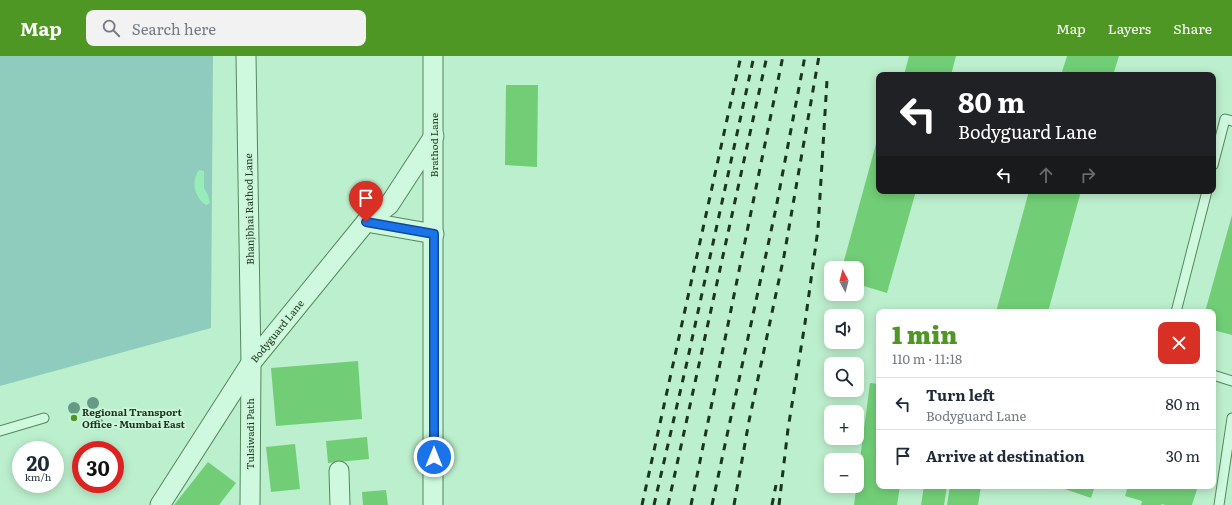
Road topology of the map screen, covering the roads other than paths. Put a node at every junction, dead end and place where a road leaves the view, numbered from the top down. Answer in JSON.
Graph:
{"nodes":[{"id":1,"x":246,"y":56,"type":"edge"},
{"id":2,"x":433,"y":56,"type":"edge"},
{"id":3,"x":1232,"y":121,"type":"edge"},
{"id":4,"x":434,"y":136,"type":"junction"},
{"id":5,"x":1216,"y":154,"type":"edge"},
{"id":6,"x":1205,"y":194,"type":"edge"},
{"id":7,"x":366,"y":222,"type":"junction"},
{"id":8,"x":434,"y":234,"type":"junction"},
{"id":9,"x":1177,"y":309,"type":"edge"},
{"id":10,"x":251,"y":363,"type":"junction"},
{"id":11,"x":1216,"y":375,"type":"edge"},
{"id":12,"x":1232,"y":381,"type":"edge"},
{"id":13,"x":44,"y":418,"type":"dead end"},
{"id":14,"x":1232,"y":418,"type":"edge"},
{"id":15,"x":0,"y":431,"type":"edge"},
{"id":16,"x":339,"y":471,"type":"dead end"},
{"id":17,"x":160,"y":505,"type":"edge"},
{"id":18,"x":250,"y":505,"type":"edge"},
{"id":19,"x":340,"y":505,"type":"edge"},
{"id":20,"x":433,"y":505,"type":"edge"},
{"id":21,"x":1219,"y":505,"type":"edge"}],
"edges":[{"from":1,"to":10,"type":"street","name":"Bhanjbhai Rathod Lane"},
{"from":2,"to":4,"type":"street","name":"Brathod Lane"},
{"from":3,"to":5,"type":"lane"},
{"from":4,"to":7,"type":"street","name":"Bodyguard Lane"},
{"from":4,"to":8,"type":"street","name":"Brathod Lane"},
{"from":6,"to":9,"type":"lane"},
{"from":7,"to":8,"type":"street"},
{"from":7,"to":10,"type":"street","name":"Bodyguard Lane"},
{"from":8,"to":20,"type":"street","name":"Brathod Lane"},
{"from":10,"to":17,"type":"street","name":"Bodyguard Lane"},
{"from":10,"to":18,"type":"street","name":"Tulsiwadi Path"},
{"from":11,"to":12,"type":"lane"},
{"from":13,"to":15,"type":"lane"},
{"from":14,"to":21,"type":"lane"},
{"from":16,"to":19,"type":"street"}]}
